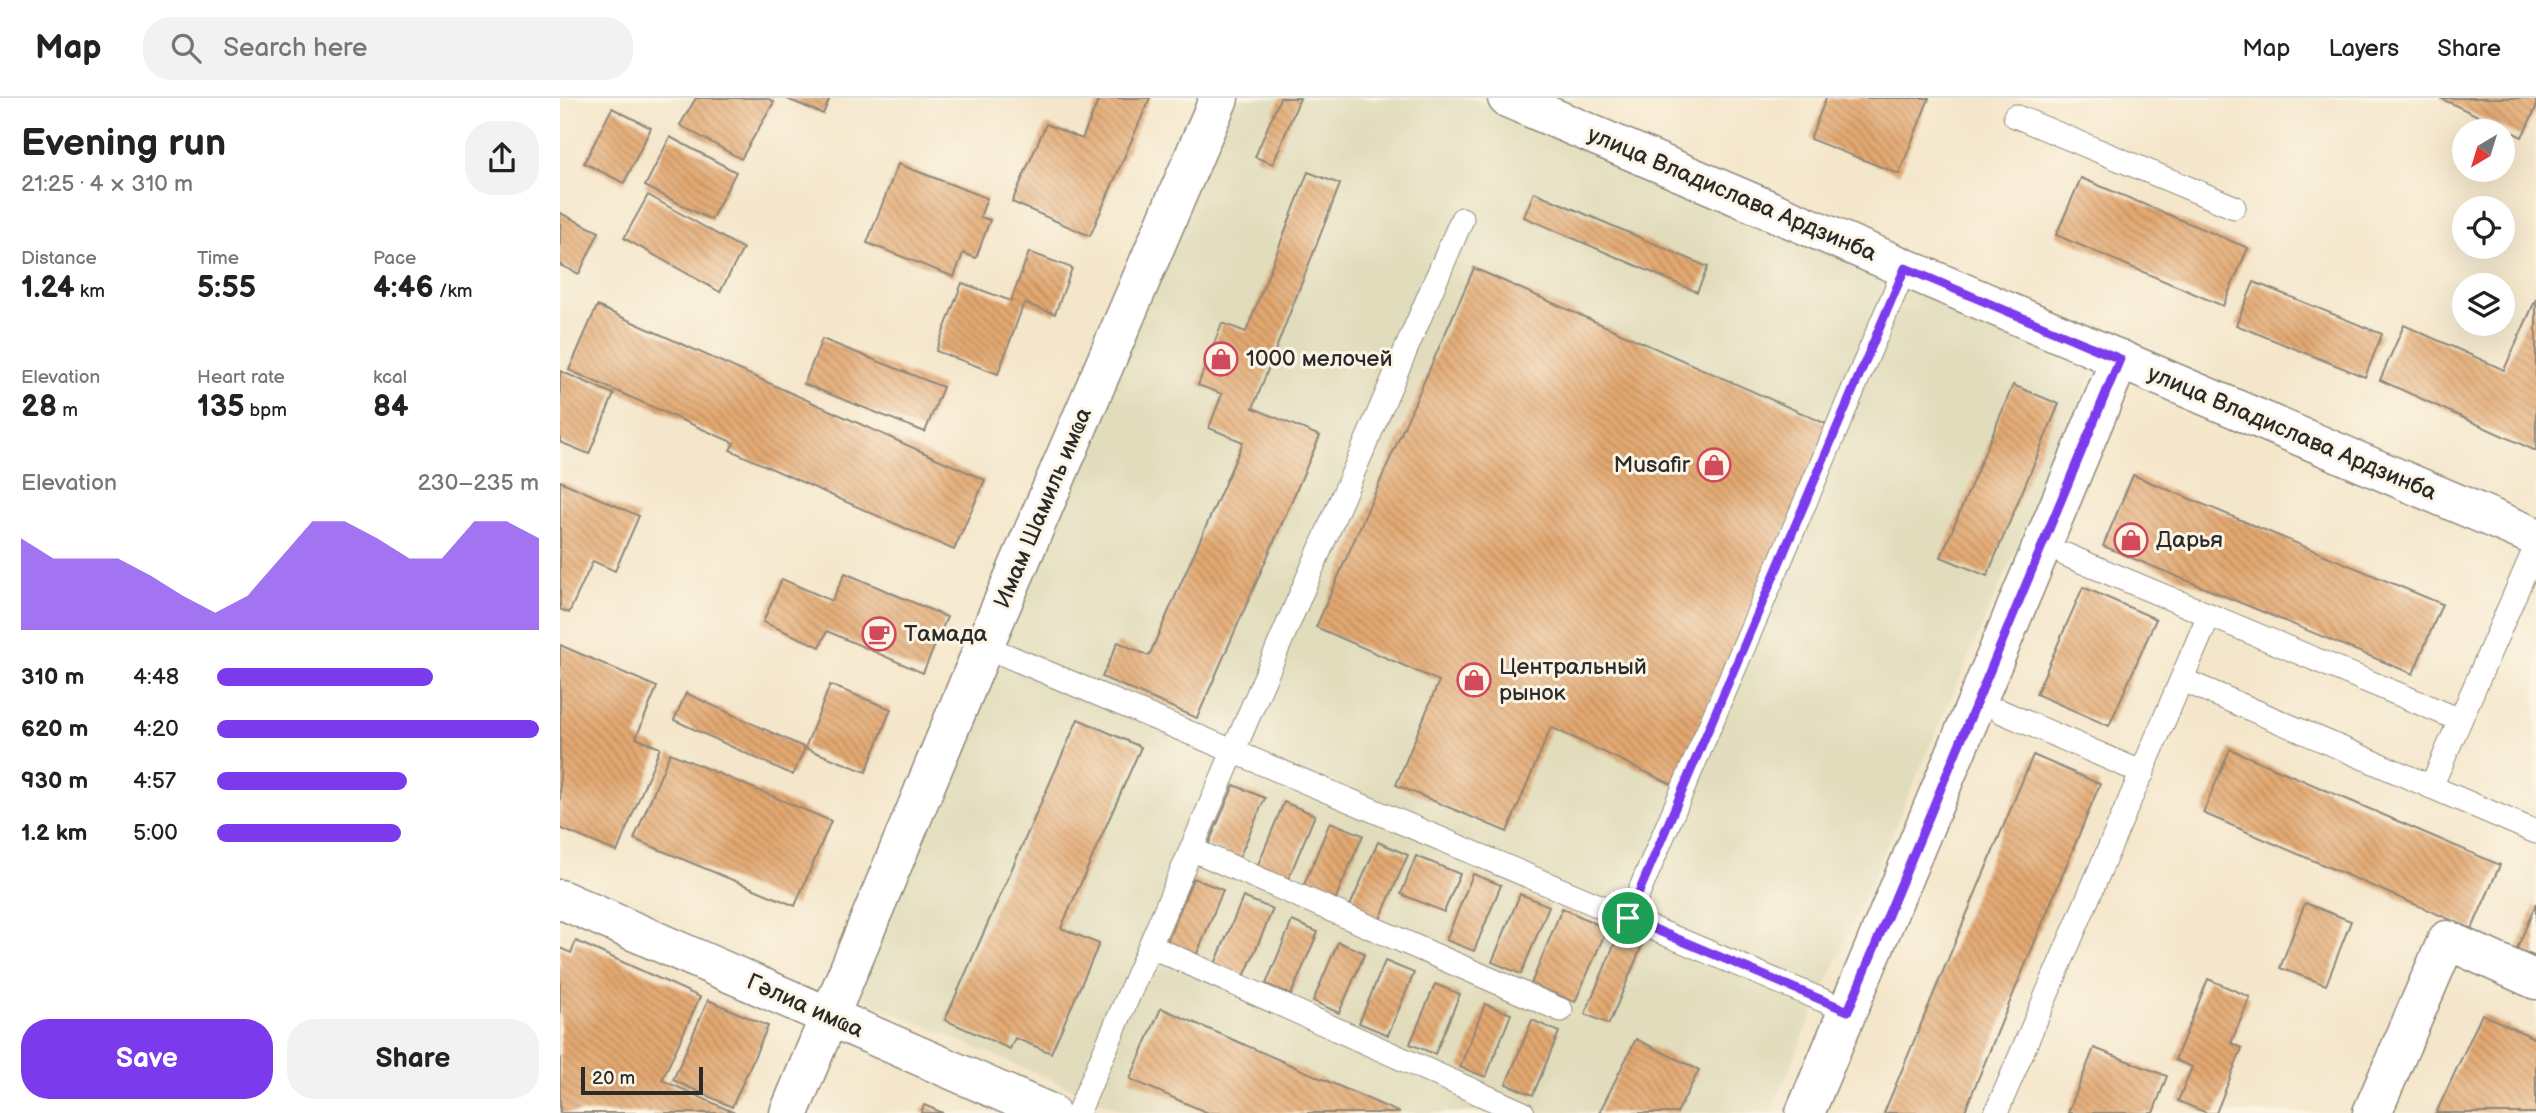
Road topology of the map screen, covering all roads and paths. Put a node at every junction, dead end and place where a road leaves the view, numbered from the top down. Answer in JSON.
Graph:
{"nodes":[{"id":1,"x":1219,"y":98,"type":"edge"},
{"id":2,"x":1507,"y":98,"type":"edge"},
{"id":3,"x":2015,"y":116,"type":"dead end"},
{"id":4,"x":2234,"y":207,"type":"dead end"},
{"id":5,"x":1462,"y":219,"type":"dead end"},
{"id":6,"x":1905,"y":268,"type":"junction"},
{"id":7,"x":2120,"y":359,"type":"junction"},
{"id":8,"x":2536,"y":537,"type":"edge"},
{"id":9,"x":2536,"y":546,"type":"edge"},
{"id":10,"x":2066,"y":555,"type":"dead end"},
{"id":11,"x":2210,"y":615,"type":"junction"},
{"id":12,"x":984,"y":646,"type":"junction"},
{"id":13,"x":2183,"y":680,"type":"junction"},
{"id":14,"x":2000,"y":711,"type":"dead end"},
{"id":15,"x":2460,"y":720,"type":"junction"},
{"id":16,"x":1234,"y":751,"type":"junction"},
{"id":17,"x":2143,"y":773,"type":"junction"},
{"id":18,"x":2431,"y":787,"type":"junction"},
{"id":19,"x":2536,"y":832,"type":"edge"},
{"id":20,"x":1191,"y":849,"type":"junction"},
{"id":21,"x":560,"y":900,"type":"edge"},
{"id":22,"x":1628,"y":918,"type":"junction"},
{"id":23,"x":1150,"y":946,"type":"junction"},
{"id":24,"x":2536,"y":980,"type":"edge"},
{"id":25,"x":1561,"y":1010,"type":"dead end"},
{"id":26,"x":1848,"y":1011,"type":"junction"},
{"id":27,"x":829,"y":1016,"type":"junction"},
{"id":28,"x":789,"y":1113,"type":"edge"},
{"id":29,"x":1050,"y":1113,"type":"edge"},
{"id":30,"x":1078,"y":1113,"type":"edge"},
{"id":31,"x":1523,"y":1113,"type":"edge"},
{"id":32,"x":1805,"y":1113,"type":"edge"},
{"id":33,"x":1996,"y":1113,"type":"edge"},
{"id":34,"x":2372,"y":1113,"type":"edge"}],
"edges":[{"from":1,"to":12,"type":"street","name":"Имам Шамиль имҩа"},
{"from":2,"to":6,"type":"street","name":"улица Владислава Ардзинба"},
{"from":3,"to":4,"type":"lane"},
{"from":5,"to":16,"type":"lane"},
{"from":6,"to":7,"type":"street","name":"улица Владислава Ардзинба"},
{"from":6,"to":22,"type":"lane"},
{"from":7,"to":8,"type":"street","name":"улица Владислава Ардзинба"},
{"from":7,"to":26,"type":"street"},
{"from":9,"to":15,"type":"lane"},
{"from":10,"to":11,"type":"lane"},
{"from":11,"to":13,"type":"lane"},
{"from":11,"to":15,"type":"lane"},
{"from":12,"to":16,"type":"lane"},
{"from":12,"to":27,"type":"street","name":"Имам Шамиль имҩа"},
{"from":13,"to":17,"type":"lane"},
{"from":13,"to":18,"type":"lane"},
{"from":14,"to":17,"type":"lane"},
{"from":15,"to":18,"type":"lane"},
{"from":16,"to":20,"type":"lane"},
{"from":16,"to":22,"type":"lane"},
{"from":17,"to":33,"type":"lane"},
{"from":18,"to":19,"type":"lane"},
{"from":20,"to":23,"type":"lane"},
{"from":20,"to":25,"type":"lane"},
{"from":21,"to":27,"type":"street","name":"Гәлиа имҩа"},
{"from":22,"to":26,"type":"lane"},
{"from":23,"to":30,"type":"lane"},
{"from":23,"to":31,"type":"lane"},
{"from":24,"to":34,"type":"street"},
{"from":26,"to":32,"type":"street"},
{"from":27,"to":28,"type":"street","name":"Имам Шамиль имҩа"},
{"from":27,"to":29,"type":"street","name":"Гәлиа имҩа"}]}
